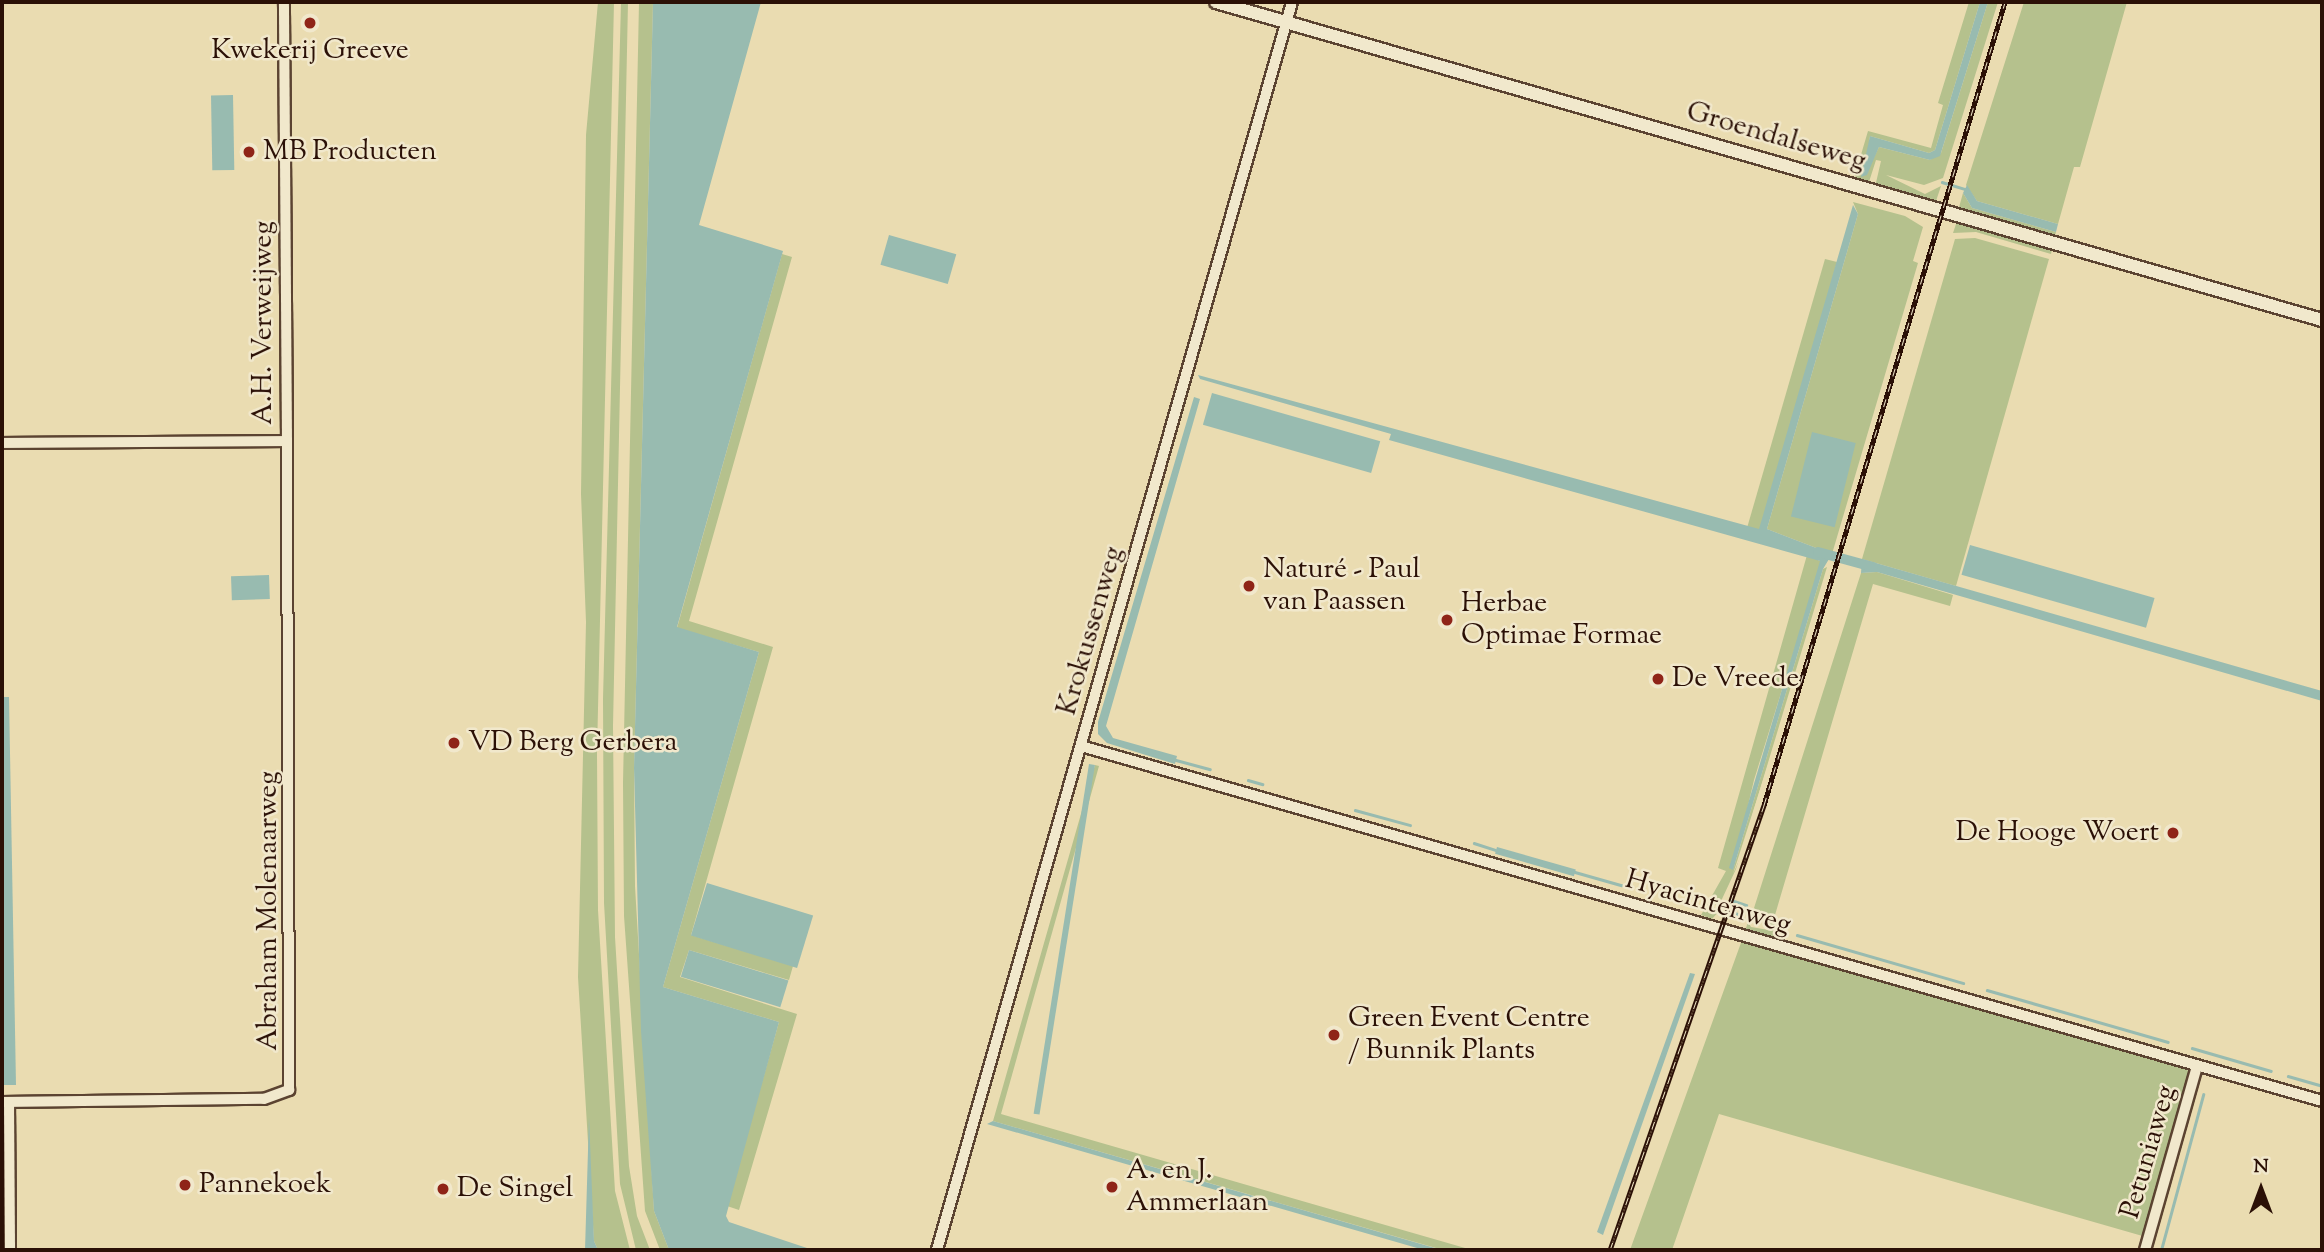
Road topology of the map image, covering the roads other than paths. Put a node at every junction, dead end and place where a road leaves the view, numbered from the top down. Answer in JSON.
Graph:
{"nodes":[{"id":1,"x":284,"y":2,"type":"edge"},
{"id":2,"x":1216,"y":2,"type":"edge"},
{"id":3,"x":1292,"y":2,"type":"edge"},
{"id":4,"x":1286,"y":23,"type":"junction"},
{"id":5,"x":2322,"y":320,"type":"edge"},
{"id":6,"x":287,"y":441,"type":"junction"},
{"id":7,"x":2,"y":443,"type":"edge"},
{"id":8,"x":1082,"y":747,"type":"junction"},
{"id":9,"x":2197,"y":1066,"type":"junction"},
{"id":10,"x":2322,"y":1101,"type":"edge"},
{"id":11,"x":5,"y":1102,"type":"edge"},
{"id":12,"x":10,"y":1250,"type":"edge"},
{"id":13,"x":937,"y":1250,"type":"edge"},
{"id":14,"x":2145,"y":1250,"type":"edge"}],
"edges":[{"from":1,"to":6,"type":"street","name":"A.H. Verweijweg"},
{"from":2,"to":4,"type":"street","name":"Groendalseweg"},
{"from":3,"to":4,"type":"street","name":"Krokussenweg"},
{"from":4,"to":5,"type":"street","name":"Groendalseweg"},
{"from":4,"to":8,"type":"street","name":"Krokussenweg"},
{"from":6,"to":7,"type":"street","name":"A.H. Verweijweg"},
{"from":6,"to":11,"type":"street","name":"Abraham Molenaarweg"},
{"from":8,"to":9,"type":"street","name":"Hyacintenweg"},
{"from":8,"to":13,"type":"street","name":"Krokussenweg"},
{"from":9,"to":10,"type":"street","name":"Hyacintenweg"},
{"from":9,"to":14,"type":"street","name":"Petuniaweg"},
{"from":11,"to":12,"type":"street"}]}
